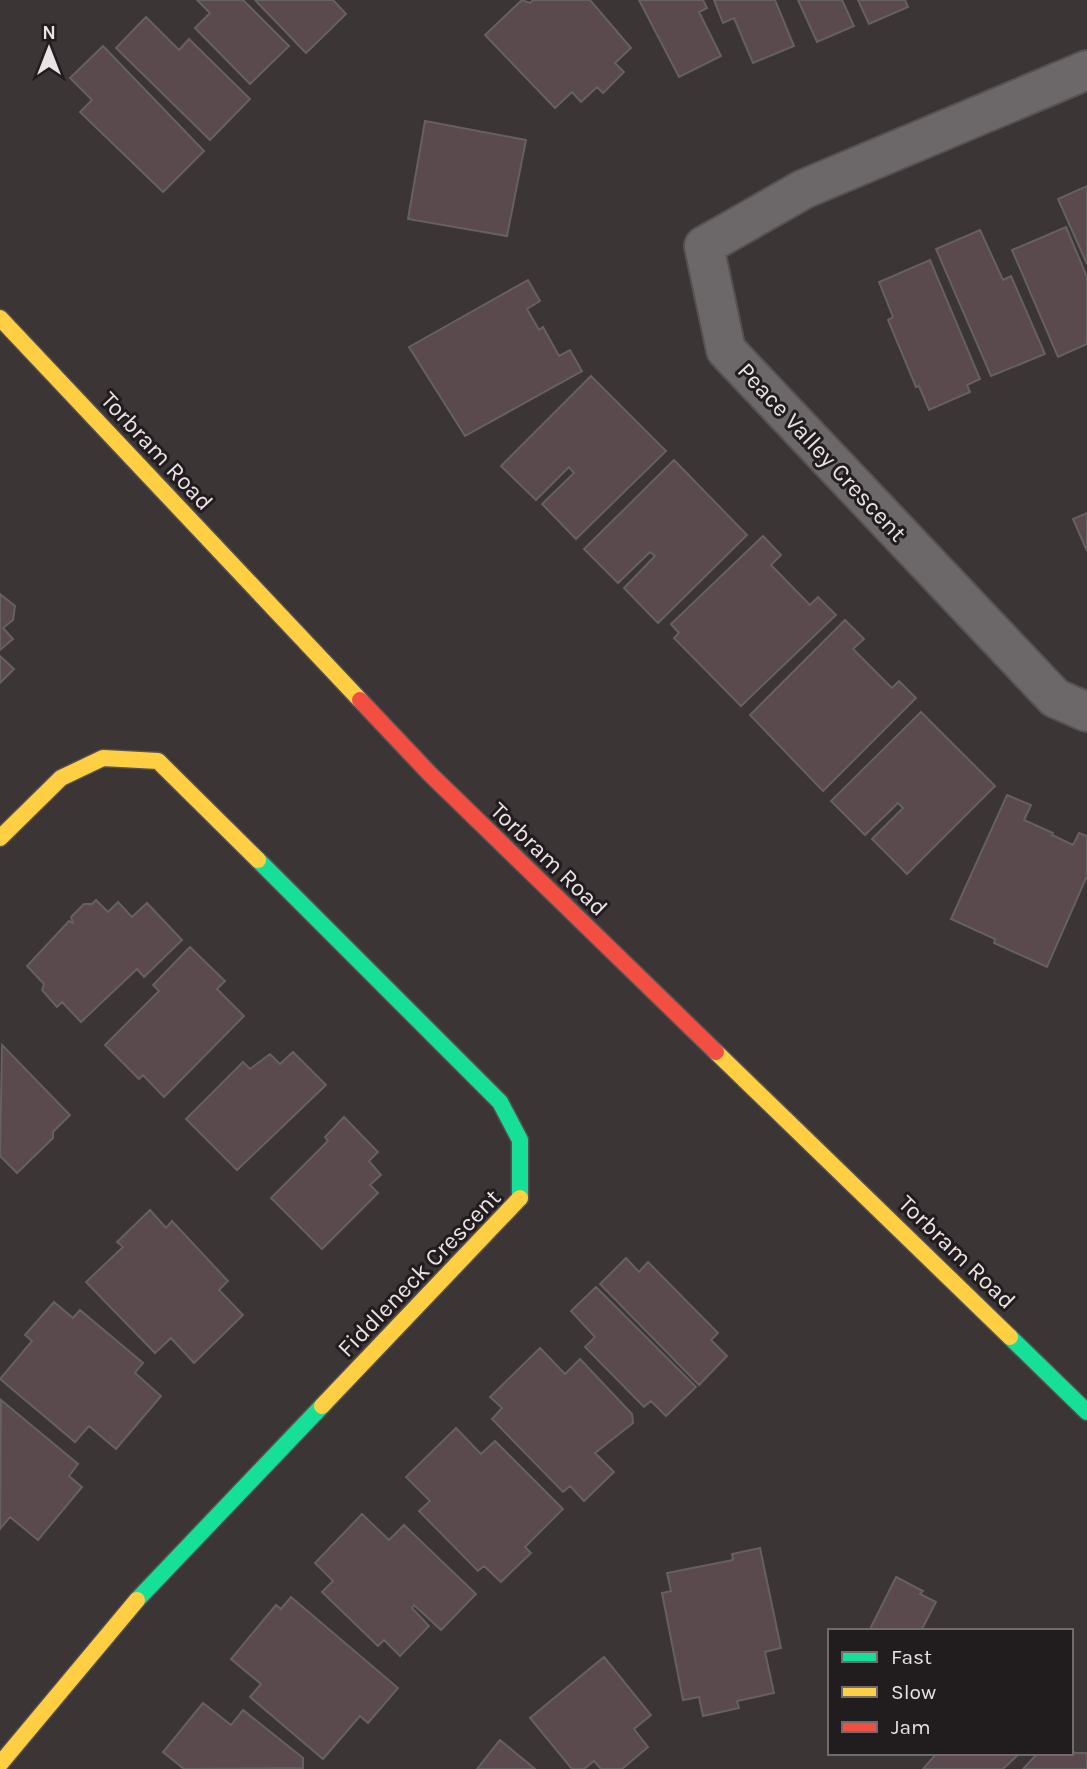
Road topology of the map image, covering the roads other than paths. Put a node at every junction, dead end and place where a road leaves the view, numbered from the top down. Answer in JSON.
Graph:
{"nodes":[{"id":1,"x":1087,"y":70,"type":"edge"},
{"id":2,"x":0,"y":318,"type":"edge"},
{"id":3,"x":1087,"y":712,"type":"edge"},
{"id":4,"x":0,"y":838,"type":"edge"},
{"id":5,"x":1087,"y":1412,"type":"edge"},
{"id":6,"x":0,"y":1764,"type":"edge"}],
"edges":[{"from":1,"to":3,"type":"street","name":"Peace Valley Crescent"},
{"from":2,"to":5,"type":"main road","name":"Torbram Road"},
{"from":4,"to":6,"type":"main road","name":"Fiddleneck Crescent"}]}
